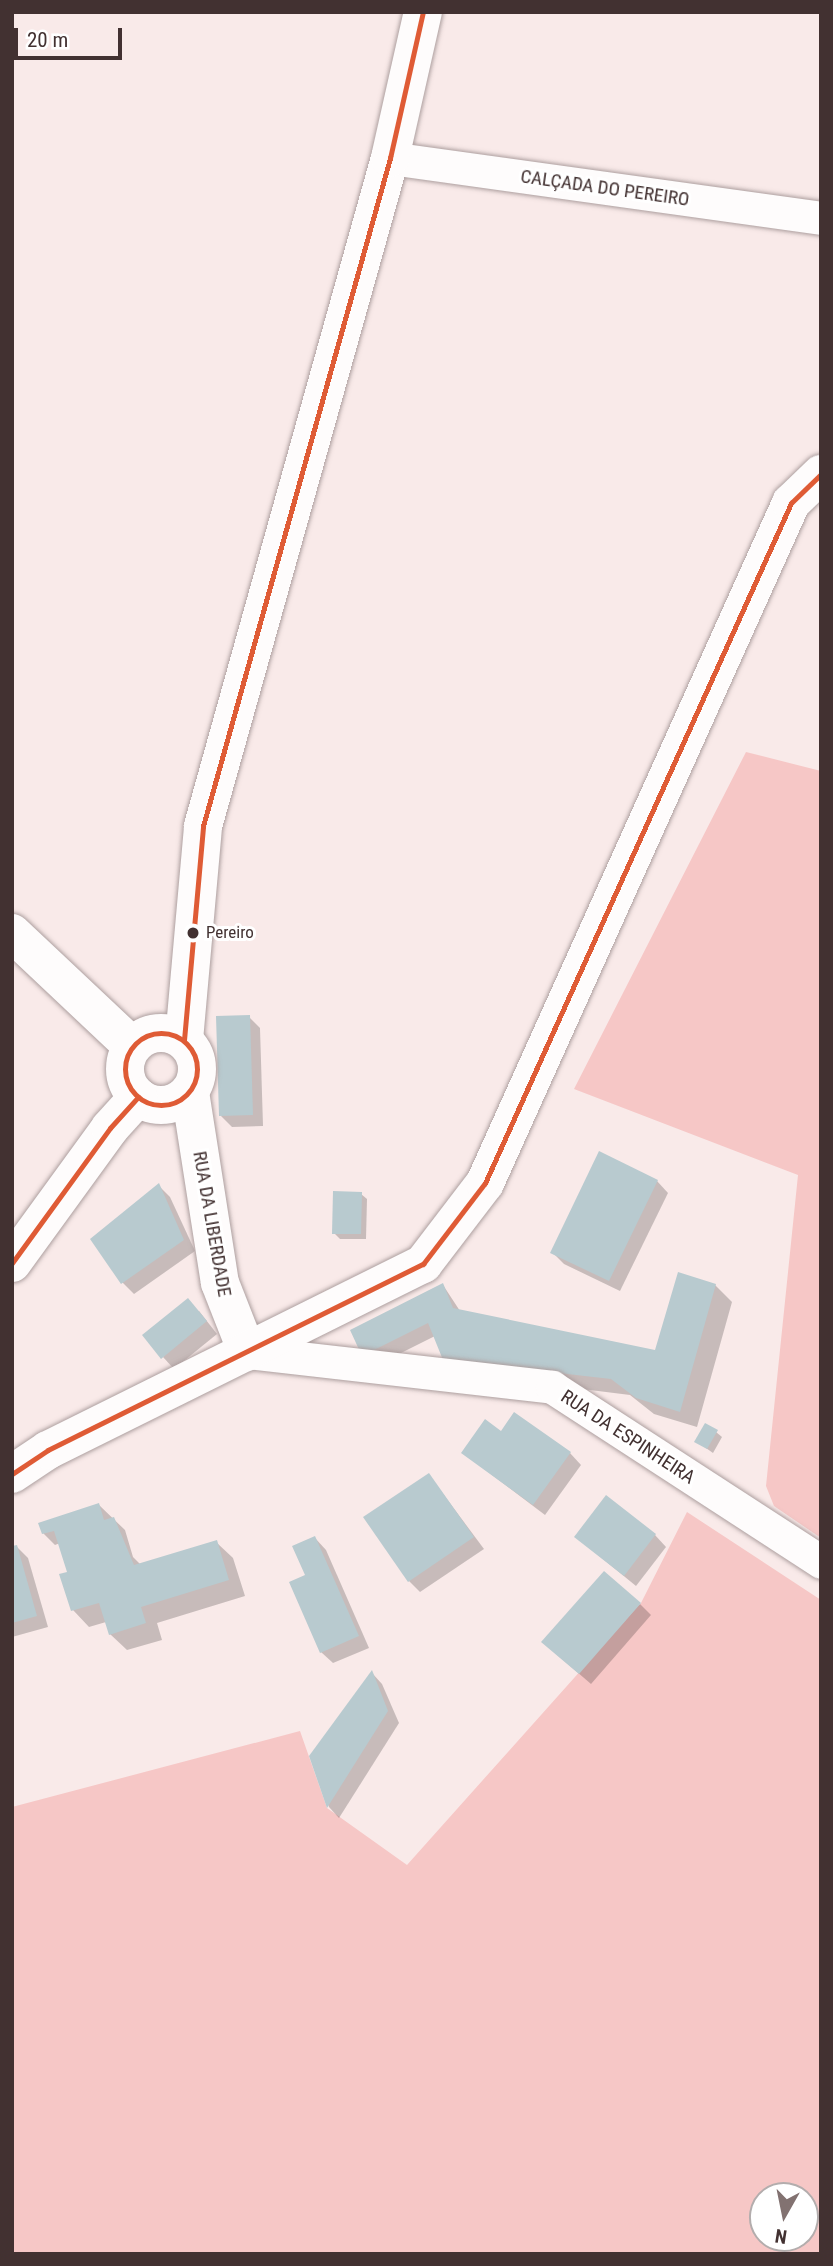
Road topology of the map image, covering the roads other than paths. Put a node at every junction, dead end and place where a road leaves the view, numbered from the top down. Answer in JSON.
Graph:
{"nodes":[{"id":1,"x":423,"y":12,"type":"edge"},
{"id":2,"x":390,"y":158,"type":"junction"},
{"id":3,"x":821,"y":218,"type":"edge"},
{"id":4,"x":821,"y":474,"type":"edge"},
{"id":5,"x":12,"y":933,"type":"edge"},
{"id":6,"x":184,"y":1041,"type":"junction"},
{"id":7,"x":132,"y":1046,"type":"junction"},
{"id":8,"x":190,"y":1092,"type":"junction"},
{"id":9,"x":138,"y":1097,"type":"junction"},
{"id":10,"x":12,"y":1263,"type":"edge"},
{"id":11,"x":247,"y":1352,"type":"junction"},
{"id":12,"x":12,"y":1474,"type":"edge"},
{"id":13,"x":821,"y":1562,"type":"edge"}],
"edges":[{"from":1,"to":2,"type":"street"},
{"from":2,"to":3,"type":"street","name":"CALÇADA DO PEREIRO"},
{"from":2,"to":6,"type":"street"},
{"from":4,"to":11,"type":"street"},
{"from":5,"to":7,"type":"street"},
{"from":6,"to":7,"type":"street"},
{"from":6,"to":8,"type":"street"},
{"from":7,"to":9,"type":"street"},
{"from":8,"to":9,"type":"street"},
{"from":8,"to":11,"type":"street","name":"RUA DA LIBERDADE"},
{"from":9,"to":10,"type":"street"},
{"from":11,"to":12,"type":"street"},
{"from":11,"to":13,"type":"street","name":"RUA DA ESPINHEIRA"}]}
